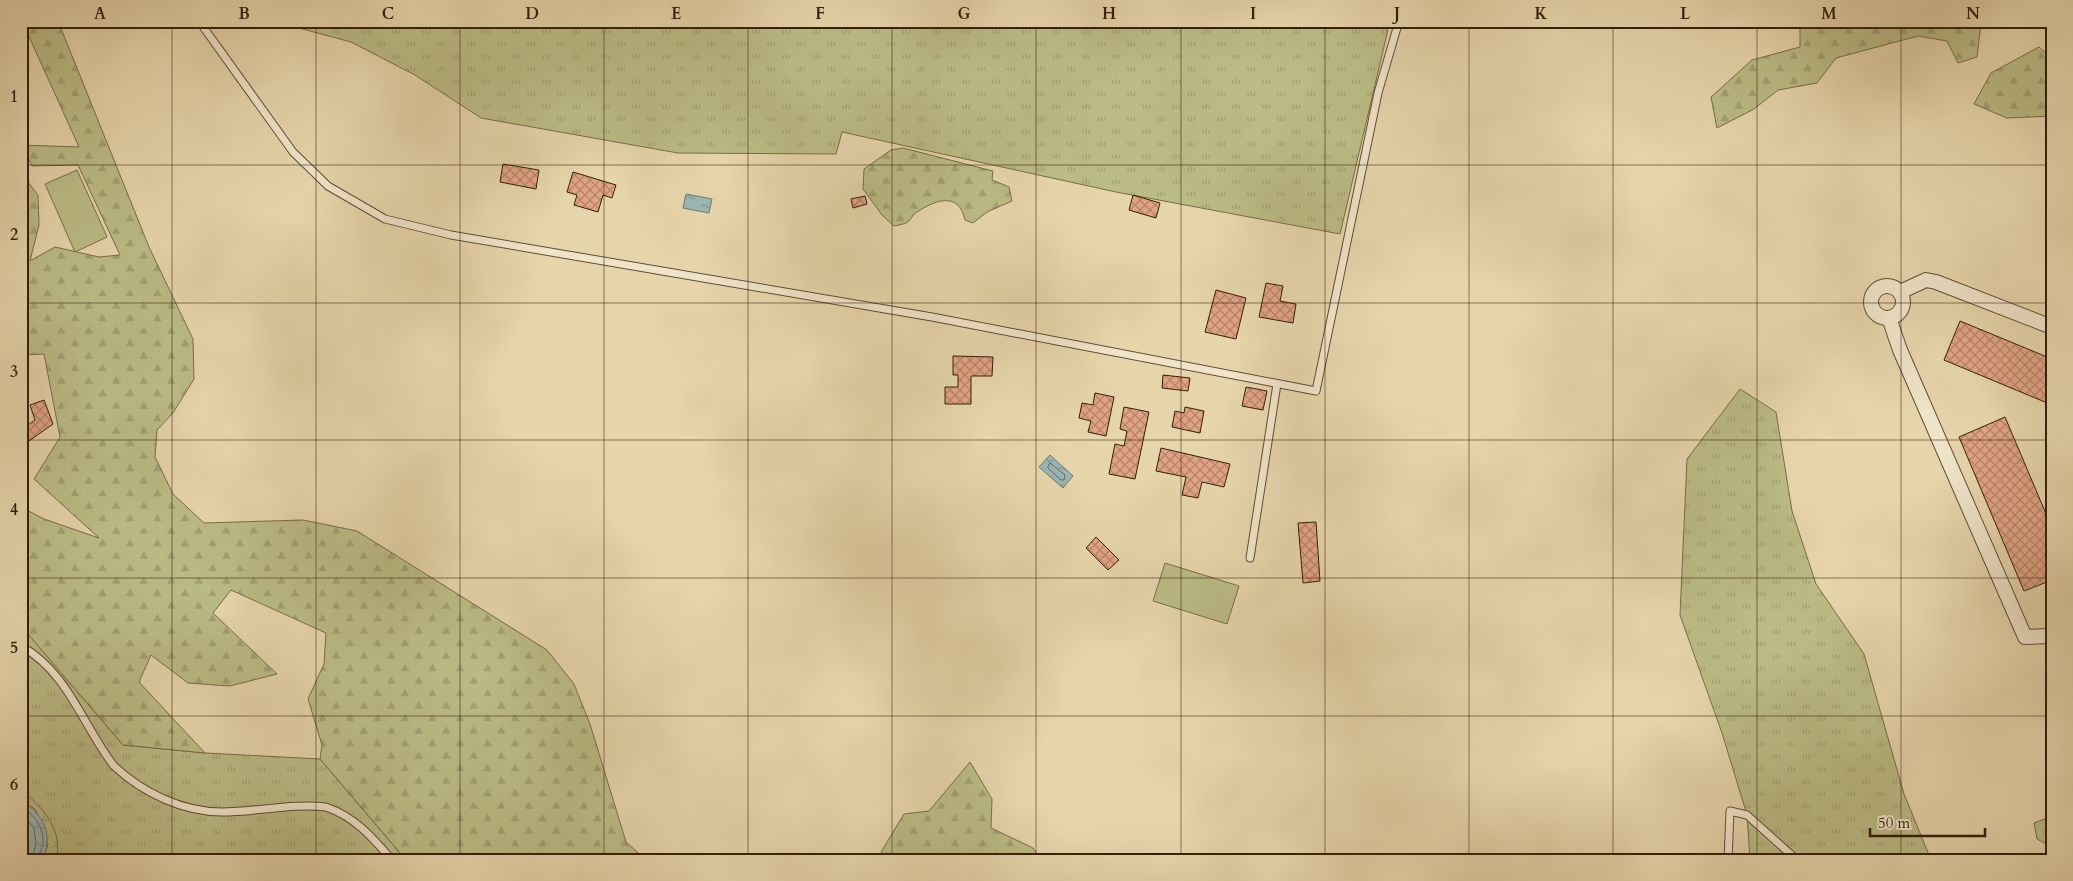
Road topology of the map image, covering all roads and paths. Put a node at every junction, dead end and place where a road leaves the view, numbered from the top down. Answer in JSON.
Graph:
{"nodes":[{"id":1,"x":199,"y":21,"type":"edge"},
{"id":2,"x":1399,"y":21,"type":"edge"},
{"id":3,"x":1900,"y":292,"type":"junction"},
{"id":4,"x":1889,"y":318,"type":"junction"},
{"id":5,"x":2052,"y":327,"type":"edge"},
{"id":6,"x":1277,"y":384,"type":"junction"},
{"id":7,"x":1250,"y":558,"type":"dead end"},
{"id":8,"x":2052,"y":631,"type":"edge"},
{"id":9,"x":21,"y":646,"type":"edge"},
{"id":10,"x":392,"y":860,"type":"edge"},
{"id":11,"x":1728,"y":860,"type":"edge"},
{"id":12,"x":1797,"y":860,"type":"edge"}],
"edges":[{"from":1,"to":6,"type":"lane"},
{"from":2,"to":6,"type":"lane"},
{"from":3,"to":4,"type":"street"},
{"from":3,"to":4,"type":"street"},
{"from":3,"to":5,"type":"street"},
{"from":4,"to":8,"type":"street"},
{"from":6,"to":7,"type":"lane"},
{"from":9,"to":10,"type":"lane"},
{"from":11,"to":12,"type":"lane"}]}
